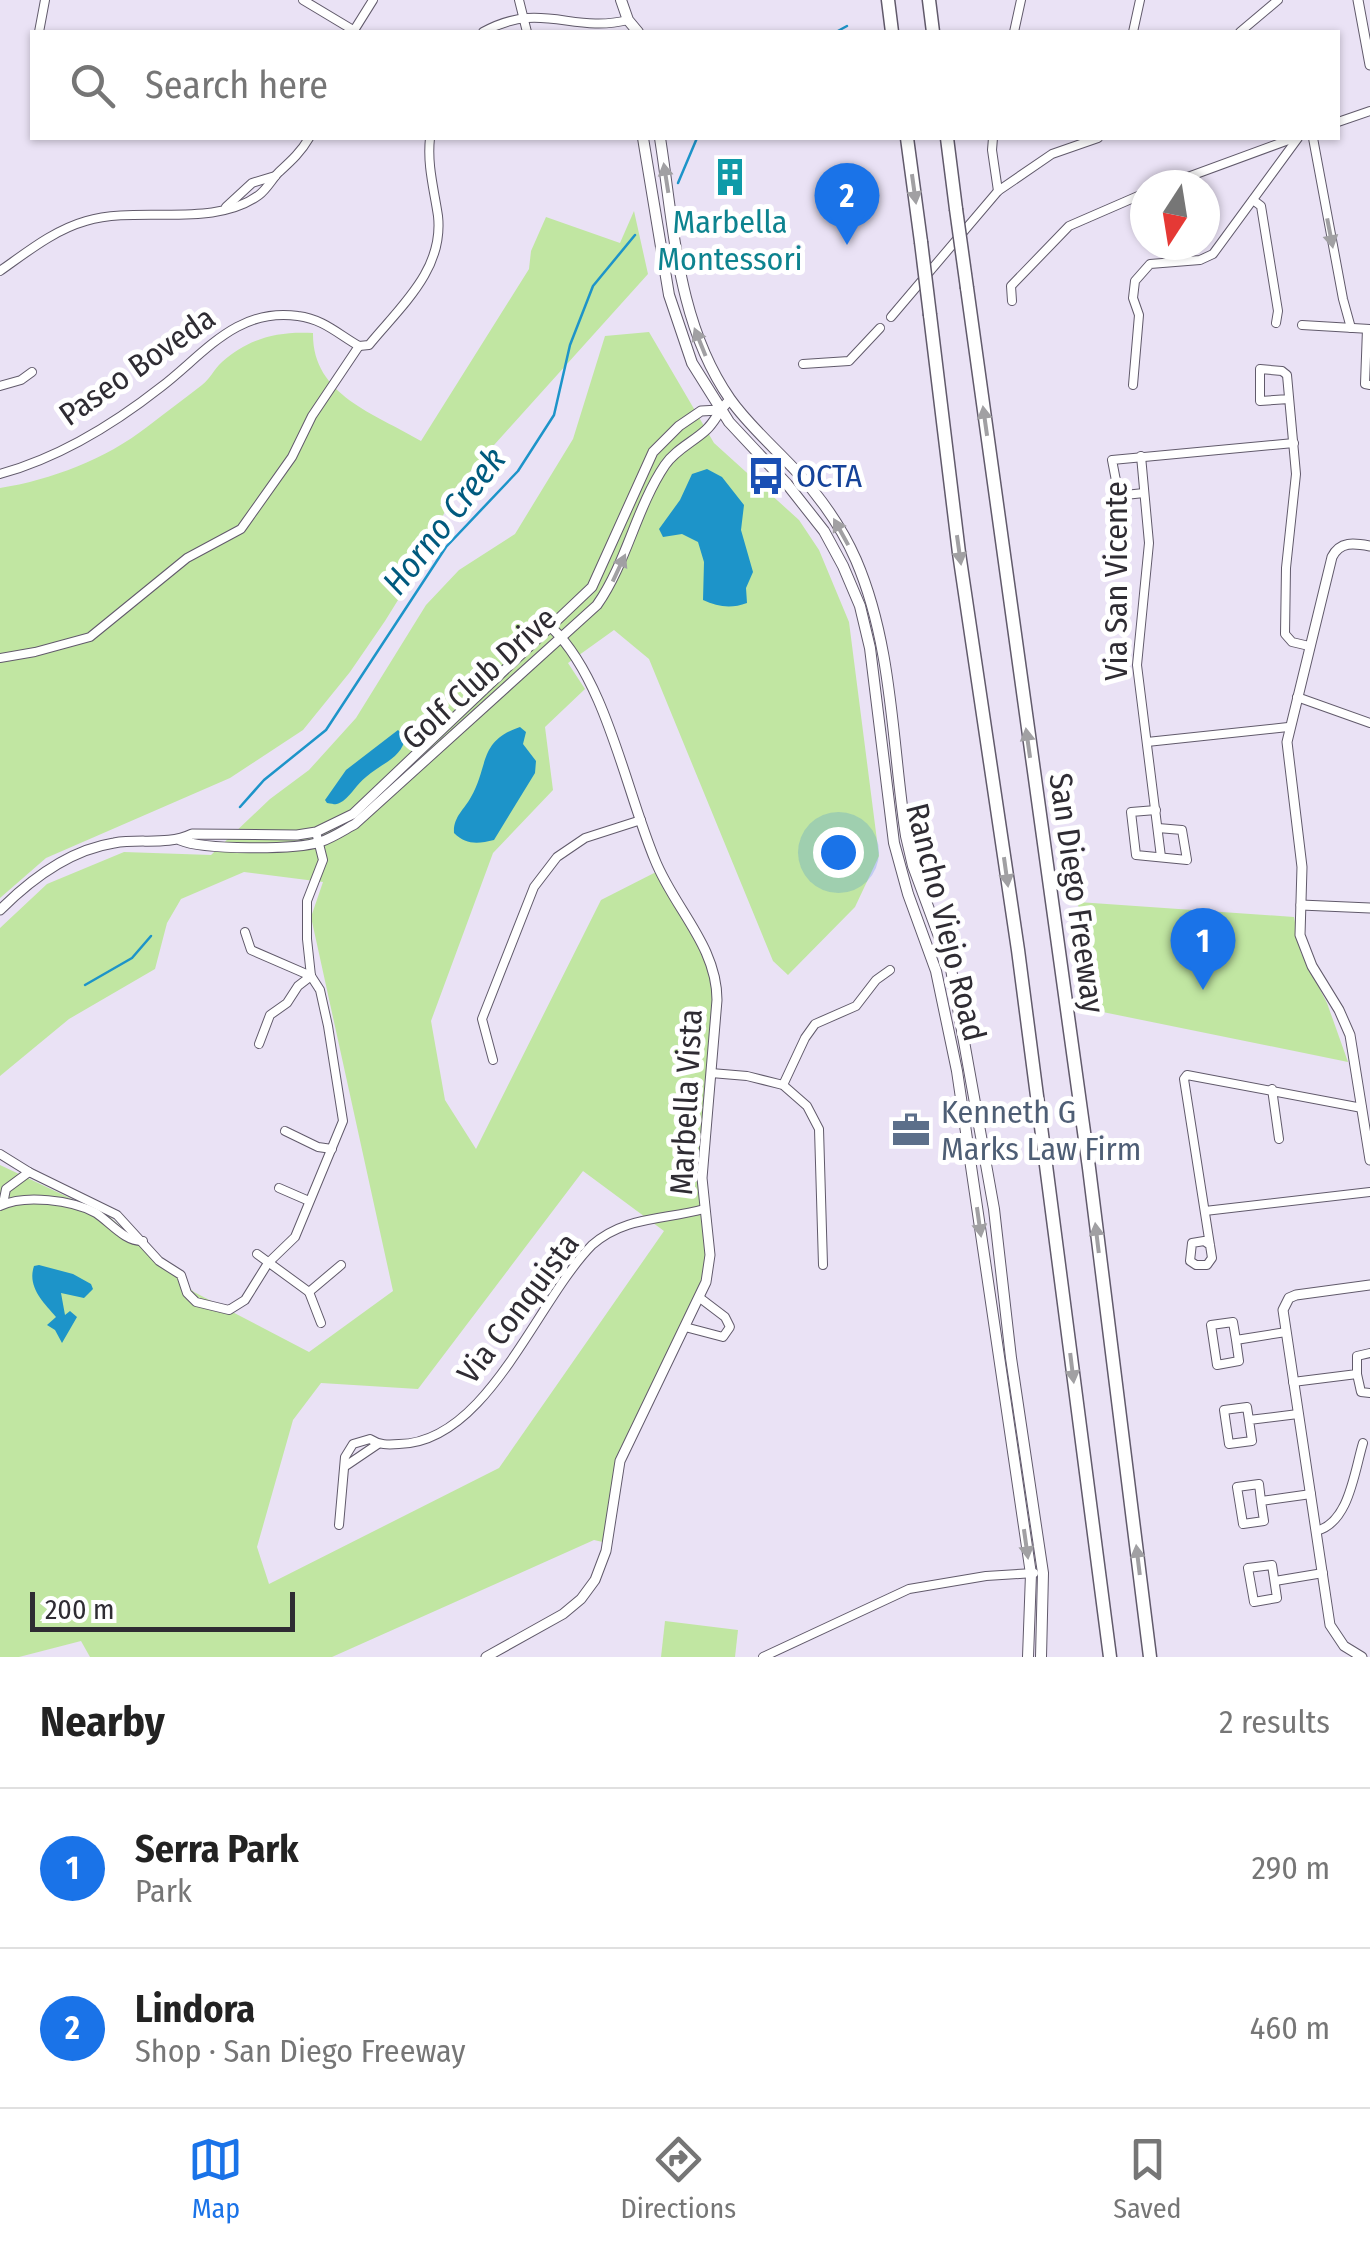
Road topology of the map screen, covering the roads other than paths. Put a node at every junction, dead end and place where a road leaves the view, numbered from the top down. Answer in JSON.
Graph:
{"nodes":[{"id":1,"x":45,"y":0,"type":"edge"},
{"id":2,"x":303,"y":0,"type":"edge"},
{"id":3,"x":372,"y":0,"type":"edge"},
{"id":4,"x":518,"y":0,"type":"edge"},
{"id":5,"x":621,"y":0,"type":"edge"},
{"id":6,"x":888,"y":0,"type":"edge"},
{"id":7,"x":929,"y":0,"type":"edge"},
{"id":8,"x":1021,"y":0,"type":"edge"},
{"id":9,"x":1140,"y":0,"type":"edge"},
{"id":10,"x":1278,"y":0,"type":"edge"},
{"id":11,"x":1358,"y":0,"type":"edge"},
{"id":12,"x":521,"y":10,"type":"junction"},
{"id":13,"x":626,"y":26,"type":"edge"},
{"id":14,"x":39,"y":30,"type":"edge"},
{"id":15,"x":351,"y":30,"type":"edge"},
{"id":16,"x":354,"y":30,"type":"edge"},
{"id":17,"x":487,"y":30,"type":"edge"},
{"id":18,"x":527,"y":30,"type":"edge"},
{"id":19,"x":892,"y":30,"type":"edge"},
{"id":20,"x":933,"y":30,"type":"edge"},
{"id":21,"x":1014,"y":30,"type":"edge"},
{"id":22,"x":1133,"y":30,"type":"edge"},
{"id":23,"x":1242,"y":30,"type":"edge"},
{"id":24,"x":1370,"y":65,"type":"edge"},
{"id":25,"x":1370,"y":111,"type":"edge"},
{"id":26,"x":1340,"y":121,"type":"edge"},
{"id":27,"x":308,"y":140,"type":"edge"},
{"id":28,"x":430,"y":140,"type":"edge"},
{"id":29,"x":644,"y":140,"type":"edge"},
{"id":30,"x":660,"y":140,"type":"edge"},
{"id":31,"x":907,"y":140,"type":"edge"},
{"id":32,"x":947,"y":140,"type":"edge"},
{"id":33,"x":993,"y":140,"type":"edge"},
{"id":34,"x":1092,"y":140,"type":"edge"},
{"id":35,"x":1290,"y":140,"type":"edge"},
{"id":36,"x":1295,"y":140,"type":"edge"},
{"id":37,"x":1312,"y":140,"type":"edge"},
{"id":38,"x":1207,"y":170,"type":"edge"},
{"id":39,"x":275,"y":176,"type":"junction"},
{"id":40,"x":998,"y":192,"type":"junction"},
{"id":41,"x":1130,"y":199,"type":"edge"},
{"id":42,"x":1253,"y":200,"type":"junction"},
{"id":43,"x":226,"y":207,"type":"junction"},
{"id":44,"x":0,"y":271,"type":"edge"},
{"id":45,"x":1012,"y":301,"type":"dead end"},
{"id":46,"x":890,"y":318,"type":"dead end"},
{"id":47,"x":1276,"y":324,"type":"dead end"},
{"id":48,"x":1302,"y":326,"type":"dead end"},
{"id":49,"x":880,"y":328,"type":"dead end"},
{"id":50,"x":1351,"y":328,"type":"junction"},
{"id":51,"x":1368,"y":329,"type":"edge"},
{"id":52,"x":358,"y":346,"type":"junction"},
{"id":53,"x":803,"y":364,"type":"dead end"},
{"id":54,"x":32,"y":372,"type":"dead end"},
{"id":55,"x":1133,"y":384,"type":"dead end"},
{"id":56,"x":1370,"y":385,"type":"edge"},
{"id":57,"x":0,"y":386,"type":"edge"},
{"id":58,"x":1288,"y":399,"type":"junction"},
{"id":59,"x":730,"y":400,"type":"junction"},
{"id":60,"x":719,"y":410,"type":"junction"},
{"id":61,"x":1294,"y":443,"type":"junction"},
{"id":62,"x":1141,"y":456,"type":"junction"},
{"id":63,"x":0,"y":474,"type":"edge"},
{"id":64,"x":1144,"y":493,"type":"junction"},
{"id":65,"x":1370,"y":546,"type":"edge"},
{"id":66,"x":552,"y":628,"type":"junction"},
{"id":67,"x":561,"y":637,"type":"junction"},
{"id":68,"x":1309,"y":646,"type":"junction"},
{"id":69,"x":0,"y":658,"type":"edge"},
{"id":70,"x":1297,"y":697,"type":"junction"},
{"id":71,"x":1370,"y":723,"type":"edge"},
{"id":72,"x":1288,"y":727,"type":"junction"},
{"id":73,"x":1147,"y":742,"type":"junction"},
{"id":74,"x":1156,"y":810,"type":"junction"},
{"id":75,"x":640,"y":820,"type":"junction"},
{"id":76,"x":1158,"y":828,"type":"junction"},
{"id":77,"x":318,"y":837,"type":"junction"},
{"id":78,"x":1161,"y":857,"type":"junction"},
{"id":79,"x":1300,"y":905,"type":"junction"},
{"id":80,"x":1370,"y":908,"type":"edge"},
{"id":81,"x":0,"y":910,"type":"edge"},
{"id":82,"x":246,"y":932,"type":"dead end"},
{"id":83,"x":890,"y":970,"type":"dead end"},
{"id":84,"x":311,"y":976,"type":"junction"},
{"id":85,"x":260,"y":1044,"type":"dead end"},
{"id":86,"x":492,"y":1060,"type":"dead end"},
{"id":87,"x":711,"y":1073,"type":"junction"},
{"id":88,"x":783,"y":1085,"type":"junction"},
{"id":89,"x":1272,"y":1089,"type":"junction"},
{"id":90,"x":1362,"y":1108,"type":"junction"},
{"id":91,"x":285,"y":1131,"type":"dead end"},
{"id":92,"x":1278,"y":1139,"type":"dead end"},
{"id":93,"x":332,"y":1149,"type":"junction"},
{"id":94,"x":0,"y":1154,"type":"edge"},
{"id":95,"x":1370,"y":1160,"type":"edge"},
{"id":96,"x":30,"y":1172,"type":"junction"},
{"id":97,"x":3,"y":1186,"type":"edge"},
{"id":98,"x":279,"y":1188,"type":"dead end"},
{"id":99,"x":1370,"y":1192,"type":"edge"},
{"id":100,"x":310,"y":1201,"type":"junction"},
{"id":101,"x":2,"y":1205,"type":"edge"},
{"id":102,"x":704,"y":1210,"type":"junction"},
{"id":103,"x":1206,"y":1211,"type":"junction"},
{"id":104,"x":143,"y":1241,"type":"junction"},
{"id":105,"x":1210,"y":1245,"type":"dead end"},
{"id":106,"x":257,"y":1254,"type":"dead end"},
{"id":107,"x":268,"y":1264,"type":"junction"},
{"id":108,"x":341,"y":1265,"type":"dead end"},
{"id":109,"x":822,"y":1265,"type":"dead end"},
{"id":110,"x":1370,"y":1284,"type":"edge"},
{"id":111,"x":309,"y":1292,"type":"junction"},
{"id":112,"x":700,"y":1298,"type":"junction"},
{"id":113,"x":321,"y":1324,"type":"dead end"},
{"id":114,"x":685,"y":1327,"type":"junction"},
{"id":115,"x":1286,"y":1332,"type":"junction"},
{"id":116,"x":1236,"y":1340,"type":"junction"},
{"id":117,"x":1370,"y":1353,"type":"edge"},
{"id":118,"x":1357,"y":1374,"type":"junction"},
{"id":119,"x":1293,"y":1382,"type":"junction"},
{"id":120,"x":1370,"y":1393,"type":"edge"},
{"id":121,"x":1298,"y":1414,"type":"junction"},
{"id":122,"x":1249,"y":1420,"type":"junction"},
{"id":123,"x":1364,"y":1443,"type":"dead end"},
{"id":124,"x":378,"y":1444,"type":"junction"},
{"id":125,"x":347,"y":1464,"type":"junction"},
{"id":126,"x":1311,"y":1494,"type":"junction"},
{"id":127,"x":1262,"y":1501,"type":"junction"},
{"id":128,"x":340,"y":1526,"type":"dead end"},
{"id":129,"x":1316,"y":1531,"type":"junction"},
{"id":130,"x":1044,"y":1572,"type":"junction"},
{"id":131,"x":1031,"y":1574,"type":"junction"},
{"id":132,"x":1323,"y":1574,"type":"junction"},
{"id":133,"x":1274,"y":1581,"type":"junction"},
{"id":134,"x":501,"y":1653,"type":"edge"},
{"id":135,"x":486,"y":1657,"type":"edge"},
{"id":136,"x":763,"y":1657,"type":"edge"},
{"id":137,"x":1028,"y":1657,"type":"edge"},
{"id":138,"x":1042,"y":1657,"type":"edge"},
{"id":139,"x":1110,"y":1657,"type":"edge"},
{"id":140,"x":1152,"y":1657,"type":"edge"},
{"id":141,"x":1362,"y":1657,"type":"edge"}],
"edges":[{"from":1,"to":14,"type":"street"},
{"from":2,"to":15,"type":"street"},
{"from":3,"to":16,"type":"street"},
{"from":4,"to":12,"type":"street"},
{"from":5,"to":13,"type":"main road"},
{"from":6,"to":19,"type":"highway"},
{"from":7,"to":20,"type":"highway"},
{"from":8,"to":21,"type":"street"},
{"from":9,"to":22,"type":"street"},
{"from":10,"to":23,"type":"street"},
{"from":11,"to":24,"type":"street"},
{"from":12,"to":13,"type":"street"},
{"from":12,"to":17,"type":"street"},
{"from":12,"to":18,"type":"street"},
{"from":25,"to":26,"type":"street"},
{"from":27,"to":39,"type":"street"},
{"from":28,"to":52,"type":"street"},
{"from":29,"to":60,"type":"main road","name":"Rancho Viejo Road"},
{"from":59,"to":30,"type":"main road","name":"Rancho Viejo Road","one_way":true},
{"from":31,"to":139,"type":"highway","name":"San Diego Freeway","one_way":true,"bridge":true},
{"from":140,"to":32,"type":"highway","name":"San Diego Freeway","one_way":true,"bridge":true},
{"from":33,"to":40,"type":"street"},
{"from":34,"to":40,"type":"street"},
{"from":35,"to":38,"type":"street"},
{"from":36,"to":42,"type":"street"},
{"from":37,"to":50,"type":"street","one_way":true},
{"from":39,"to":43,"type":"street"},
{"from":39,"to":43,"type":"street"},
{"from":40,"to":46,"type":"street"},
{"from":41,"to":45,"type":"street"},
{"from":42,"to":47,"type":"street"},
{"from":42,"to":55,"type":"street"},
{"from":43,"to":44,"type":"street"},
{"from":48,"to":50,"type":"street"},
{"from":49,"to":53,"type":"street"},
{"from":50,"to":51,"type":"street"},
{"from":51,"to":56,"type":"street"},
{"from":52,"to":63,"type":"street","name":"Paseo Boveda"},
{"from":52,"to":69,"type":"street"},
{"from":54,"to":57,"type":"street"},
{"from":58,"to":58,"type":"street"},
{"from":58,"to":61,"type":"street"},
{"from":59,"to":60,"type":"street","name":"Golf Club Drive"},
{"from":130,"to":59,"type":"main road","name":"Rancho Viejo Road","one_way":true},
{"from":60,"to":66,"type":"street","name":"Golf Club Drive"},
{"from":67,"to":60,"type":"street","name":"Golf Club Drive","one_way":true},
{"from":60,"to":131,"type":"main road","name":"Rancho Viejo Road","one_way":true},
{"from":61,"to":62,"type":"street","name":"Via San Vicente"},
{"from":61,"to":68,"type":"street"},
{"from":62,"to":64,"type":"street","name":"Via San Vicente"},
{"from":62,"to":64,"type":"street"},
{"from":64,"to":73,"type":"street","name":"Via San Vicente"},
{"from":65,"to":68,"type":"street"},
{"from":66,"to":67,"type":"street","name":"Marbella Vista"},
{"from":66,"to":77,"type":"street","name":"Golf Club Drive"},
{"from":67,"to":75,"type":"street","name":"Marbella Vista"},
{"from":67,"to":77,"type":"street","name":"Golf Club Drive"},
{"from":68,"to":70,"type":"street"},
{"from":70,"to":71,"type":"street"},
{"from":70,"to":72,"type":"street"},
{"from":72,"to":73,"type":"street"},
{"from":72,"to":79,"type":"street"},
{"from":73,"to":74,"type":"street","name":"Via San Vicente"},
{"from":74,"to":76,"type":"street","name":"Via San Vicente"},
{"from":74,"to":78,"type":"street"},
{"from":75,"to":86,"type":"street"},
{"from":75,"to":87,"type":"street","name":"Marbella Vista"},
{"from":76,"to":78,"type":"street","name":"Via San Vicente"},
{"from":76,"to":78,"type":"street"},
{"from":77,"to":81,"type":"street","name":"Golf Club Drive"},
{"from":77,"to":84,"type":"street"},
{"from":79,"to":80,"type":"street"},
{"from":79,"to":90,"type":"street"},
{"from":82,"to":84,"type":"street"},
{"from":83,"to":88,"type":"street"},
{"from":84,"to":85,"type":"street"},
{"from":84,"to":93,"type":"street"},
{"from":87,"to":88,"type":"street"},
{"from":87,"to":102,"type":"street","name":"Marbella Vista"},
{"from":88,"to":109,"type":"street"},
{"from":89,"to":90,"type":"street"},
{"from":89,"to":92,"type":"street"},
{"from":89,"to":103,"type":"street"},
{"from":90,"to":95,"type":"street"},
{"from":91,"to":93,"type":"street"},
{"from":93,"to":100,"type":"street"},
{"from":94,"to":96,"type":"street"},
{"from":96,"to":97,"type":"street"},
{"from":96,"to":104,"type":"street"},
{"from":97,"to":101,"type":"street"},
{"from":98,"to":100,"type":"street"},
{"from":99,"to":103,"type":"street"},
{"from":100,"to":107,"type":"street"},
{"from":101,"to":104,"type":"street"},
{"from":102,"to":112,"type":"street","name":"Marbella Vista"},
{"from":102,"to":124,"type":"street","name":"Via Conquista"},
{"from":103,"to":105,"type":"street"},
{"from":104,"to":107,"type":"street"},
{"from":106,"to":107,"type":"street"},
{"from":107,"to":111,"type":"street"},
{"from":108,"to":111,"type":"street"},
{"from":110,"to":115,"type":"street"},
{"from":111,"to":113,"type":"street"},
{"from":112,"to":114,"type":"street","name":"Marbella Vista"},
{"from":112,"to":114,"type":"street"},
{"from":114,"to":134,"type":"street","name":"Marbella Vista"},
{"from":115,"to":116,"type":"street"},
{"from":115,"to":119,"type":"street"},
{"from":116,"to":116,"type":"street"},
{"from":117,"to":118,"type":"street"},
{"from":118,"to":119,"type":"street"},
{"from":118,"to":120,"type":"street"},
{"from":119,"to":121,"type":"street"},
{"from":121,"to":122,"type":"street"},
{"from":121,"to":126,"type":"street"},
{"from":122,"to":122,"type":"street"},
{"from":123,"to":129,"type":"street"},
{"from":124,"to":125,"type":"street","name":"Via Conquista"},
{"from":124,"to":125,"type":"street","name":"Via Conquista"},
{"from":125,"to":128,"type":"street"},
{"from":126,"to":127,"type":"street"},
{"from":126,"to":129,"type":"street"},
{"from":127,"to":127,"type":"street"},
{"from":129,"to":132,"type":"street"},
{"from":130,"to":131,"type":"street"},
{"from":130,"to":138,"type":"main road","name":"Rancho Viejo Road"},
{"from":131,"to":136,"type":"street"},
{"from":131,"to":137,"type":"main road","name":"Rancho Viejo Road"},
{"from":132,"to":133,"type":"street"},
{"from":132,"to":141,"type":"street"},
{"from":133,"to":133,"type":"street"},
{"from":134,"to":135,"type":"street","name":"Marbella Vista"}]}
